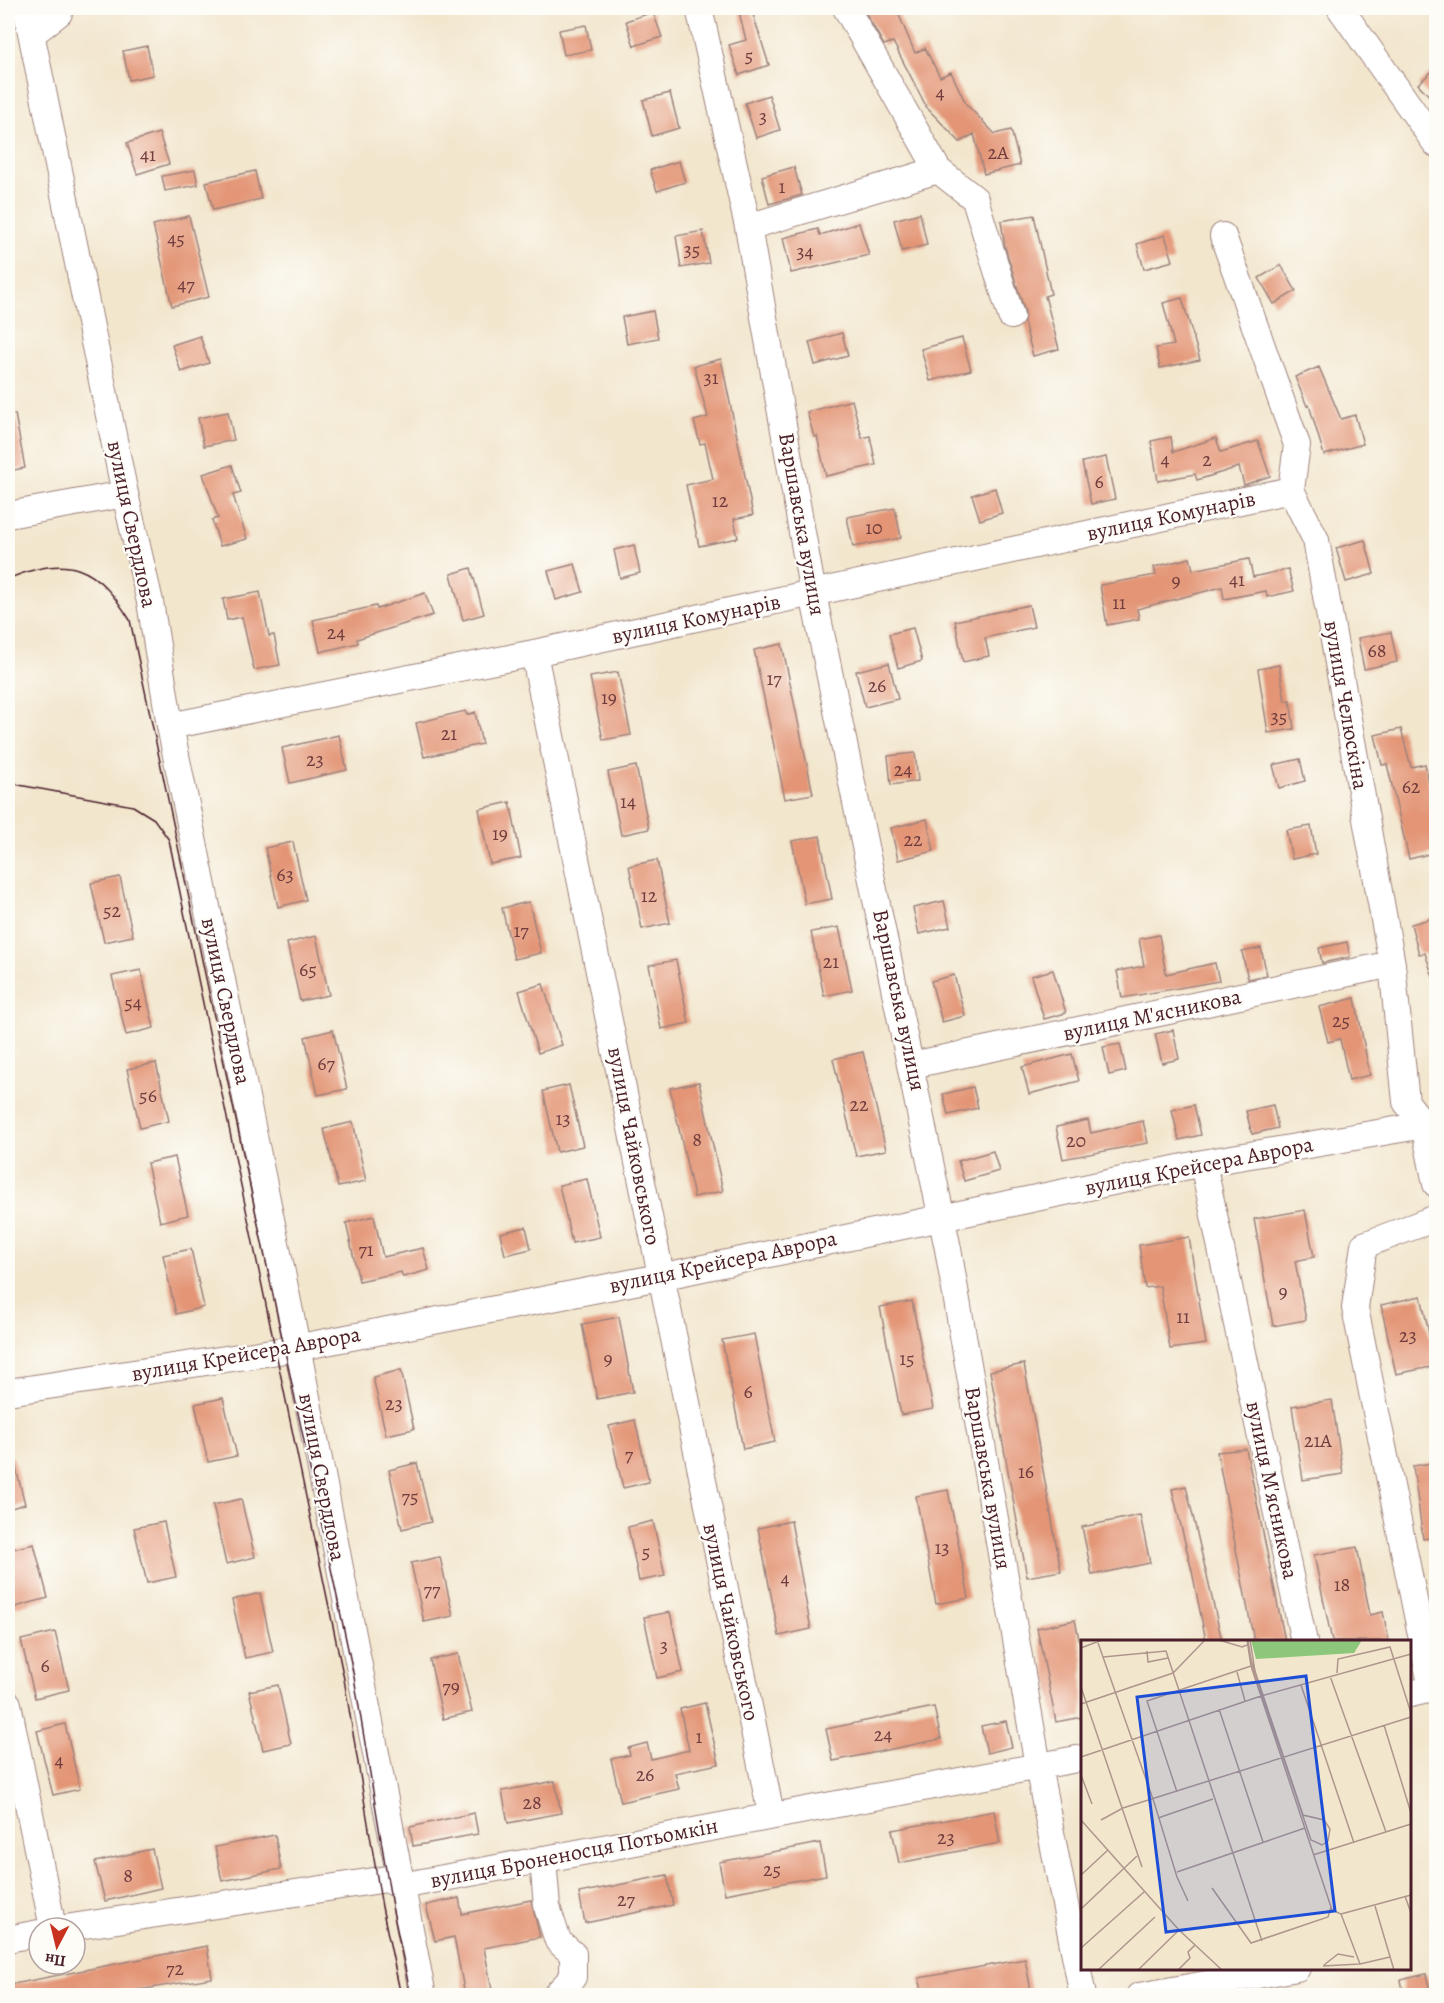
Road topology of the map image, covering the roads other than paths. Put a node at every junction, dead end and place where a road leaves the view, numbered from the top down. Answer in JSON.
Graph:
{"nodes":[{"id":1,"x":26,"y":8,"type":"edge"},
{"id":2,"x":59,"y":8,"type":"edge"},
{"id":3,"x":699,"y":8,"type":"edge"},
{"id":4,"x":846,"y":8,"type":"edge"},
{"id":5,"x":1340,"y":8,"type":"edge"},
{"id":6,"x":32,"y":34,"type":"junction"},
{"id":7,"x":1437,"y":144,"type":"edge"},
{"id":8,"x":938,"y":170,"type":"junction"},
{"id":9,"x":748,"y":227,"type":"junction"},
{"id":10,"x":1223,"y":236,"type":"dead end"},
{"id":11,"x":1011,"y":316,"type":"dead end"},
{"id":12,"x":1291,"y":490,"type":"junction"},
{"id":13,"x":125,"y":494,"type":"junction"},
{"id":14,"x":8,"y":515,"type":"edge"},
{"id":15,"x":813,"y":594,"type":"junction"},
{"id":16,"x":534,"y":653,"type":"junction"},
{"id":17,"x":170,"y":726,"type":"junction"},
{"id":18,"x":1392,"y":964,"type":"junction"},
{"id":19,"x":912,"y":1065,"type":"junction"},
{"id":20,"x":1430,"y":1124,"type":"edge"},
{"id":21,"x":1203,"y":1163,"type":"junction"},
{"id":22,"x":1437,"y":1184,"type":"edge"},
{"id":23,"x":942,"y":1216,"type":"junction"},
{"id":24,"x":1437,"y":1218,"type":"edge"},
{"id":25,"x":660,"y":1277,"type":"junction"},
{"id":26,"x":297,"y":1346,"type":"junction"},
{"id":27,"x":8,"y":1392,"type":"edge"},
{"id":28,"x":1304,"y":1640,"type":"edge"},
{"id":29,"x":1426,"y":1690,"type":"edge"},
{"id":30,"x":8,"y":1704,"type":"edge"},
{"id":31,"x":1081,"y":1758,"type":"edge"},
{"id":32,"x":1038,"y":1766,"type":"junction"},
{"id":33,"x":771,"y":1814,"type":"junction"},
{"id":34,"x":543,"y":1859,"type":"junction"},
{"id":35,"x":401,"y":1886,"type":"junction"},
{"id":36,"x":51,"y":1916,"type":"edge"},
{"id":37,"x":87,"y":1925,"type":"edge"},
{"id":38,"x":27,"y":1935,"type":"edge"},
{"id":39,"x":8,"y":1939,"type":"edge"},
{"id":40,"x":1285,"y":1970,"type":"edge"},
{"id":41,"x":423,"y":1995,"type":"edge"},
{"id":42,"x":555,"y":1995,"type":"edge"},
{"id":43,"x":1083,"y":1995,"type":"edge"},
{"id":44,"x":1139,"y":1995,"type":"edge"}],
"edges":[{"from":1,"to":6,"type":"street","name":"вулиця Свердлова"},
{"from":2,"to":6,"type":"street"},
{"from":3,"to":9,"type":"street","name":"Варшавська вулиця"},
{"from":4,"to":8,"type":"street"},
{"from":5,"to":7,"type":"street"},
{"from":6,"to":13,"type":"street","name":"вулиця Свердлова"},
{"from":8,"to":9,"type":"street"},
{"from":8,"to":11,"type":"street"},
{"from":9,"to":15,"type":"street","name":"Варшавська вулиця"},
{"from":10,"to":12,"type":"street"},
{"from":12,"to":15,"type":"street","name":"вулиця Комунарів"},
{"from":12,"to":18,"type":"street","name":"вулиця Челюскіна"},
{"from":13,"to":14,"type":"street"},
{"from":13,"to":17,"type":"street","name":"вулиця Свердлова"},
{"from":15,"to":16,"type":"street","name":"вулиця Комунарів"},
{"from":15,"to":19,"type":"street","name":"Варшавська вулиця"},
{"from":16,"to":17,"type":"street","name":"вулиця Комунарів"},
{"from":16,"to":25,"type":"street","name":"вулиця Чайковського"},
{"from":17,"to":26,"type":"street","name":"вулиця Свердлова"},
{"from":18,"to":19,"type":"street","name":"вулиця М'ясникова"},
{"from":18,"to":20,"type":"street","name":"вулиця Челюскіна"},
{"from":19,"to":23,"type":"street","name":"Варшавська вулиця"},
{"from":20,"to":21,"type":"street","name":"вулиця Крейсера Аврора"},
{"from":20,"to":22,"type":"street","name":"вулиця Челюскіна"},
{"from":21,"to":23,"type":"street","name":"вулиця Крейсера Аврора"},
{"from":21,"to":28,"type":"street","name":"вулиця М'ясникова"},
{"from":23,"to":25,"type":"street","name":"вулиця Крейсера Аврора"},
{"from":23,"to":32,"type":"street","name":"Варшавська вулиця"},
{"from":24,"to":29,"type":"street"},
{"from":25,"to":26,"type":"street","name":"вулиця Крейсера Аврора"},
{"from":25,"to":33,"type":"street","name":"вулиця Чайковського"},
{"from":26,"to":27,"type":"street","name":"вулиця Крейсера Аврора"},
{"from":26,"to":35,"type":"street","name":"вулиця Свердлова"},
{"from":30,"to":36,"type":"street"},
{"from":31,"to":32,"type":"street","name":"вулиця Броненосця Потьомкін"},
{"from":32,"to":33,"type":"street","name":"вулиця Броненосця Потьомкін"},
{"from":32,"to":43,"type":"street","name":"Варшавська вулиця"},
{"from":33,"to":34,"type":"street","name":"вулиця Броненосця Потьомкін"},
{"from":34,"to":35,"type":"street","name":"вулиця Броненосця Потьомкін"},
{"from":34,"to":42,"type":"street"},
{"from":35,"to":37,"type":"street","name":"вулиця Броненосця Потьомкін"},
{"from":35,"to":41,"type":"street","name":"вулиця Свердлова"},
{"from":38,"to":39,"type":"street"},
{"from":40,"to":44,"type":"street"}]}
